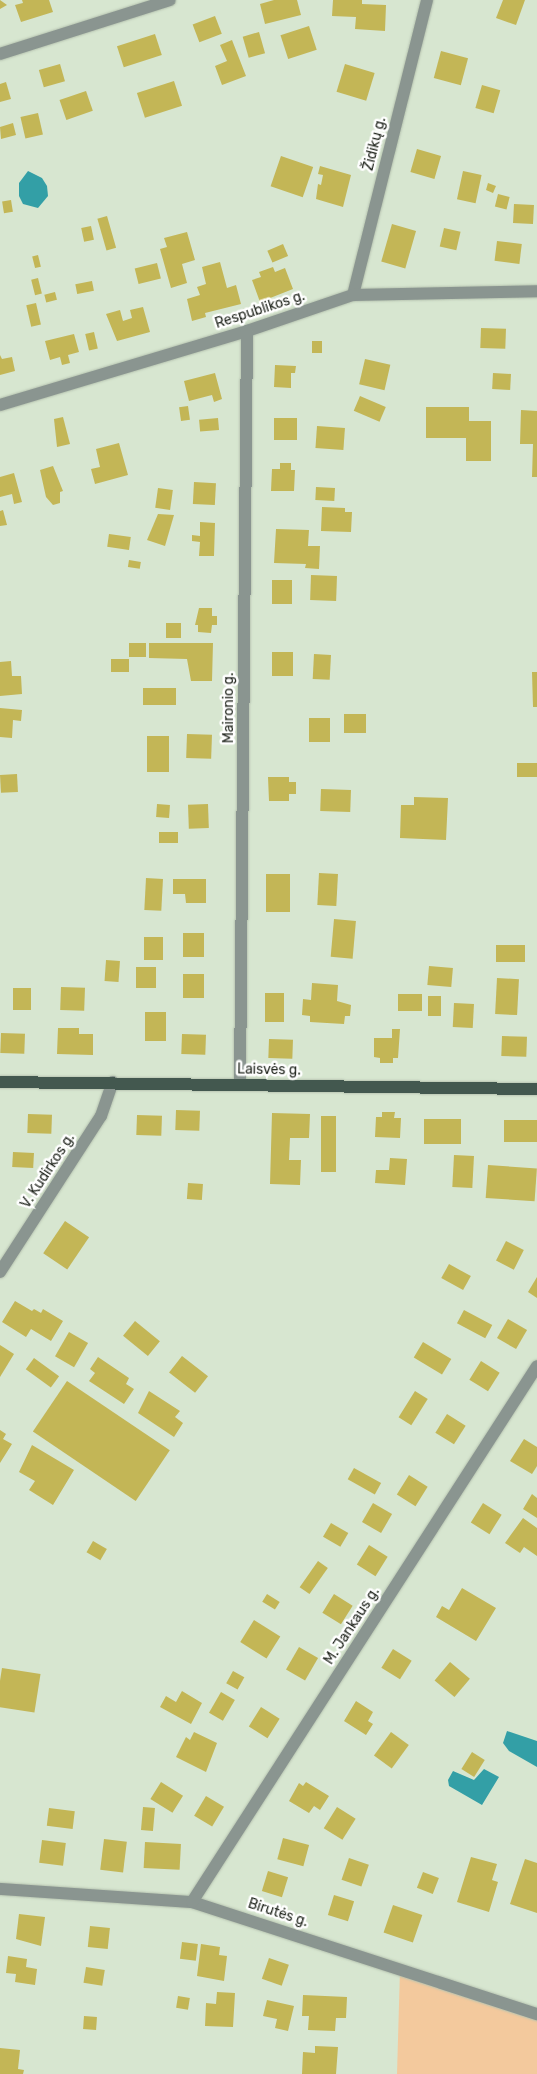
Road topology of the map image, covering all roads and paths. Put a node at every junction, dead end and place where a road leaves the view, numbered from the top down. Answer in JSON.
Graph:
{"nodes":[{"id":1,"x":170,"y":0,"type":"edge"},
{"id":2,"x":427,"y":0,"type":"edge"},
{"id":3,"x":0,"y":54,"type":"edge"},
{"id":4,"x":537,"y":291,"type":"edge"},
{"id":5,"x":353,"y":295,"type":"junction"},
{"id":6,"x":247,"y":331,"type":"junction"},
{"id":7,"x":0,"y":405,"type":"edge"},
{"id":8,"x":0,"y":1082,"type":"edge"},
{"id":9,"x":113,"y":1082,"type":"junction"},
{"id":10,"x":240,"y":1084,"type":"junction"},
{"id":11,"x":537,"y":1089,"type":"edge"},
{"id":12,"x":0,"y":1272,"type":"edge"},
{"id":13,"x":537,"y":1366,"type":"edge"},
{"id":14,"x":0,"y":1888,"type":"edge"},
{"id":15,"x":192,"y":1902,"type":"junction"},
{"id":16,"x":537,"y":2014,"type":"edge"}],
"edges":[{"from":1,"to":3,"type":"street"},
{"from":2,"to":5,"type":"street","name":"Židikų g."},
{"from":4,"to":5,"type":"street","name":"Respublikos g."},
{"from":5,"to":6,"type":"street","name":"Respublikos g."},
{"from":6,"to":7,"type":"street","name":"Respublikos g."},
{"from":6,"to":10,"type":"street","name":"Maironio g."},
{"from":8,"to":9,"type":"main road","name":"Laisvės g."},
{"from":9,"to":10,"type":"main road","name":"Laisvės g."},
{"from":9,"to":12,"type":"street","name":"V. Kudirkos g."},
{"from":10,"to":11,"type":"main road","name":"Laisvės g."},
{"from":13,"to":15,"type":"street","name":"M. Jankaus g."},
{"from":14,"to":15,"type":"street","name":"Birutės g."},
{"from":15,"to":16,"type":"street","name":"Birutės g."}]}
